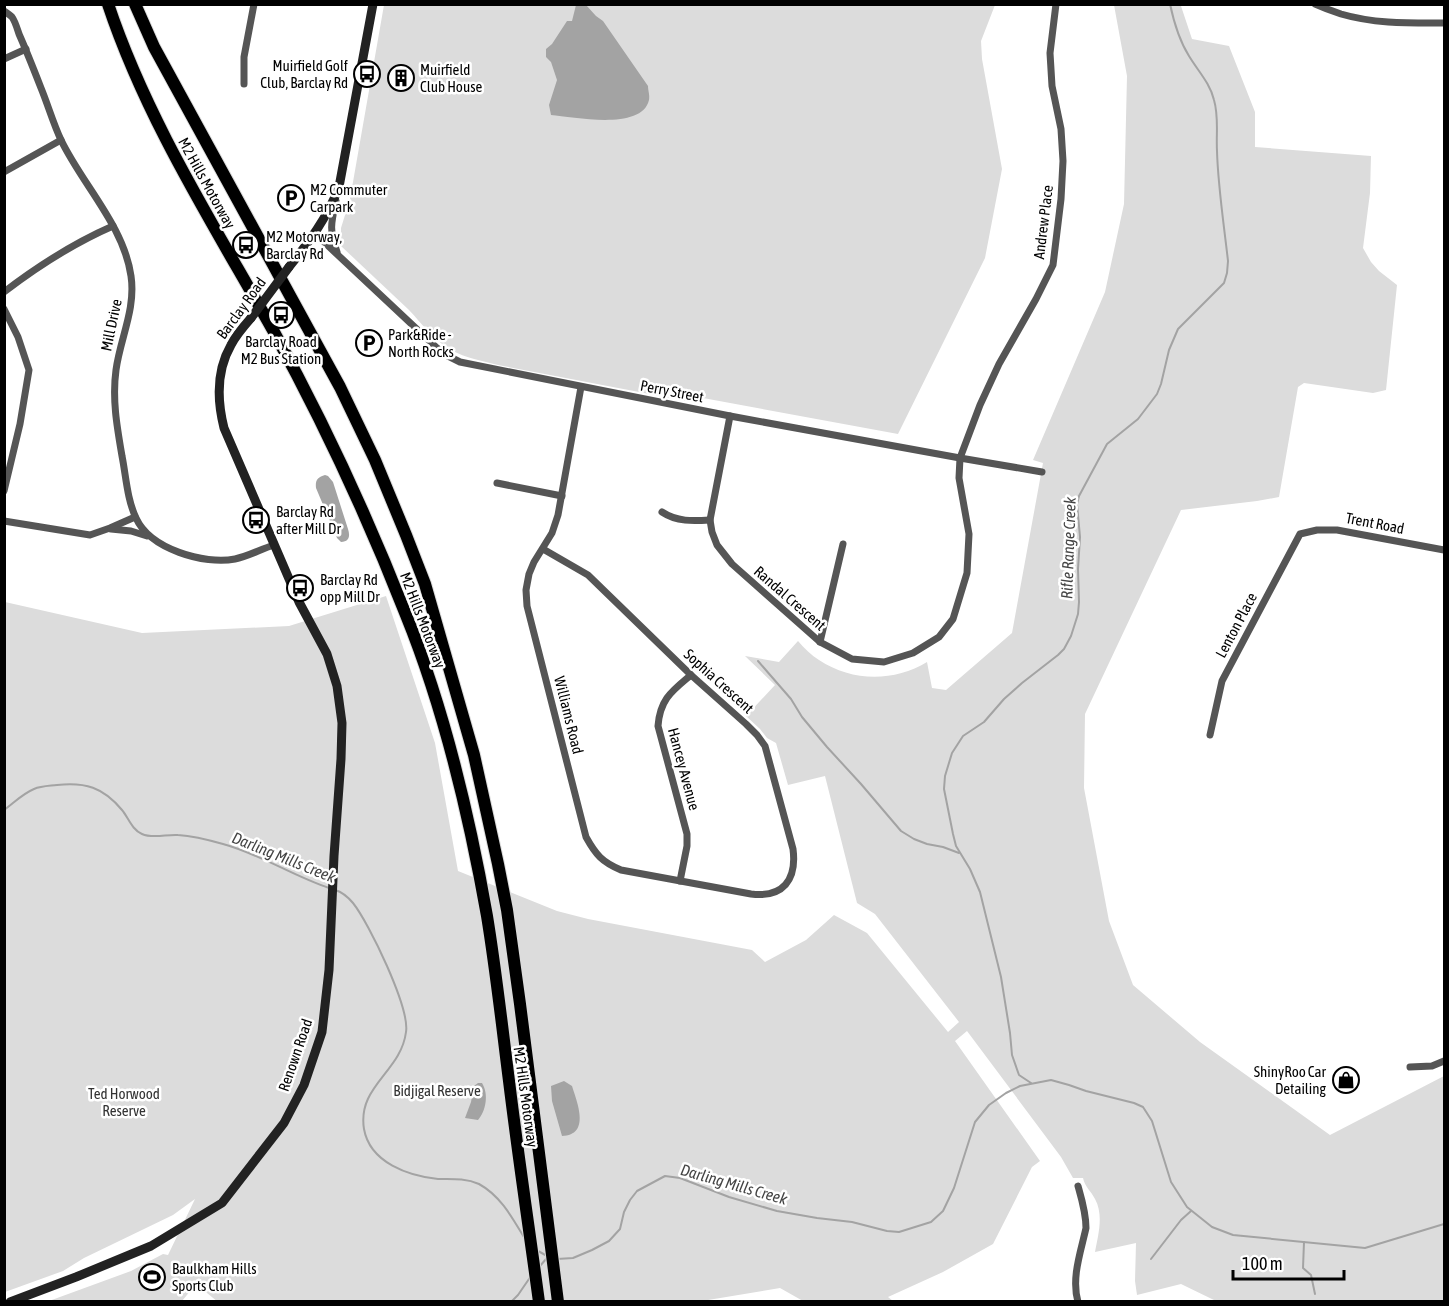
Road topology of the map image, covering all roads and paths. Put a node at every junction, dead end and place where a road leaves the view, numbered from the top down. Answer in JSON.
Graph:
{"nodes":[{"id":1,"x":108,"y":4,"type":"edge"},
{"id":2,"x":135,"y":4,"type":"edge"},
{"id":3,"x":254,"y":4,"type":"edge"},
{"id":4,"x":373,"y":4,"type":"edge"},
{"id":5,"x":1056,"y":4,"type":"edge"},
{"id":6,"x":1315,"y":4,"type":"edge"},
{"id":7,"x":4,"y":12,"type":"edge"},
{"id":8,"x":1444,"y":23,"type":"edge"},
{"id":9,"x":26,"y":49,"type":"junction"},
{"id":10,"x":4,"y":59,"type":"edge"},
{"id":11,"x":244,"y":84,"type":"dead end"},
{"id":12,"x":61,"y":140,"type":"junction"},
{"id":13,"x":4,"y":172,"type":"edge"},
{"id":14,"x":339,"y":187,"type":"junction"},
{"id":15,"x":113,"y":226,"type":"junction"},
{"id":16,"x":314,"y":234,"type":"junction"},
{"id":17,"x":337,"y":254,"type":"junction"},
{"id":18,"x":4,"y":292,"type":"edge"},
{"id":19,"x":4,"y":309,"type":"edge"},
{"id":20,"x":581,"y":387,"type":"junction"},
{"id":21,"x":730,"y":416,"type":"junction"},
{"id":22,"x":960,"y":458,"type":"junction"},
{"id":23,"x":1042,"y":472,"type":"dead end"},
{"id":24,"x":497,"y":483,"type":"dead end"},
{"id":25,"x":4,"y":491,"type":"edge"},
{"id":26,"x":562,"y":496,"type":"junction"},
{"id":27,"x":662,"y":512,"type":"dead end"},
{"id":28,"x":135,"y":517,"type":"junction"},
{"id":29,"x":710,"y":520,"type":"junction"},
{"id":30,"x":4,"y":521,"type":"edge"},
{"id":31,"x":107,"y":530,"type":"junction"},
{"id":32,"x":1300,"y":534,"type":"joint"},
{"id":33,"x":150,"y":537,"type":"junction"},
{"id":34,"x":843,"y":544,"type":"dead end"},
{"id":35,"x":274,"y":545,"type":"junction"},
{"id":36,"x":543,"y":549,"type":"junction"},
{"id":37,"x":1444,"y":550,"type":"edge"},
{"id":38,"x":313,"y":629,"type":"joint"},
{"id":39,"x":820,"y":642,"type":"junction"},
{"id":40,"x":691,"y":675,"type":"junction"},
{"id":41,"x":1210,"y":735,"type":"dead end"},
{"id":42,"x":680,"y":881,"type":"junction"},
{"id":43,"x":786,"y":883,"type":"joint"},
{"id":44,"x":1444,"y":1061,"type":"edge"},
{"id":45,"x":1410,"y":1067,"type":"dead end"},
{"id":46,"x":1078,"y":1186,"type":"dead end"},
{"id":47,"x":1076,"y":1301,"type":"edge"},
{"id":48,"x":10,"y":1302,"type":"edge"},
{"id":49,"x":539,"y":1302,"type":"edge"},
{"id":50,"x":558,"y":1302,"type":"edge"}],
"edges":[{"from":1,"to":49,"type":"highway","name":"M2 Hills Motorway"},
{"from":2,"to":50,"type":"highway","name":"M2 Hills Motorway"},
{"from":3,"to":11,"type":"street"},
{"from":4,"to":14,"type":"main road","name":"Barclay Road"},
{"from":5,"to":22,"type":"street","name":"Andrew Place"},
{"from":6,"to":8,"type":"street"},
{"from":7,"to":9,"type":"street","name":"Mill Drive"},
{"from":9,"to":10,"type":"street"},
{"from":9,"to":12,"type":"street","name":"Mill Drive"},
{"from":12,"to":13,"type":"street"},
{"from":12,"to":15,"type":"street","name":"Mill Drive"},
{"from":14,"to":16,"type":"main road","name":"Barclay Road"},
{"from":14,"to":17,"type":"street"},
{"from":15,"to":18,"type":"street"},
{"from":15,"to":28,"type":"street","name":"Mill Drive"},
{"from":16,"to":17,"type":"street","name":"Perry Street"},
{"from":16,"to":35,"type":"main road","name":"Barclay Road","bridge":true},
{"from":17,"to":20,"type":"street","name":"Perry Street"},
{"from":19,"to":25,"type":"street"},
{"from":20,"to":21,"type":"street","name":"Perry Street"},
{"from":20,"to":26,"type":"street","name":"Williams Road"},
{"from":21,"to":22,"type":"street","name":"Perry Street"},
{"from":21,"to":29,"type":"street","name":"Randal Crescent"},
{"from":22,"to":23,"type":"street","name":"Perry Street"},
{"from":22,"to":39,"type":"street","name":"Randal Crescent"},
{"from":24,"to":26,"type":"street"},
{"from":26,"to":36,"type":"street","name":"Williams Road"},
{"from":27,"to":29,"type":"street"},
{"from":28,"to":31,"type":"street"},
{"from":28,"to":33,"type":"street","name":"Mill Drive"},
{"from":29,"to":39,"type":"street","name":"Randal Crescent"},
{"from":30,"to":31,"type":"street"},
{"from":31,"to":33,"type":"street"},
{"from":32,"to":37,"type":"street","name":"Trent Road"},
{"from":32,"to":41,"type":"street","name":"Lenton Place"},
{"from":33,"to":35,"type":"street","name":"Mill Drive"},
{"from":34,"to":39,"type":"street"},
{"from":35,"to":38,"type":"main road","name":"Barclay Road"},
{"from":36,"to":40,"type":"street","name":"Sophia Crescent"},
{"from":36,"to":42,"type":"street","name":"Williams Road"},
{"from":38,"to":48,"type":"main road","name":"Renown Road"},
{"from":40,"to":42,"type":"street","name":"Hancey Avenue"},
{"from":40,"to":43,"type":"street","name":"Sophia Crescent"},
{"from":42,"to":43,"type":"street","name":"Williams Road"},
{"from":44,"to":45,"type":"street"},
{"from":46,"to":47,"type":"street"}]}
